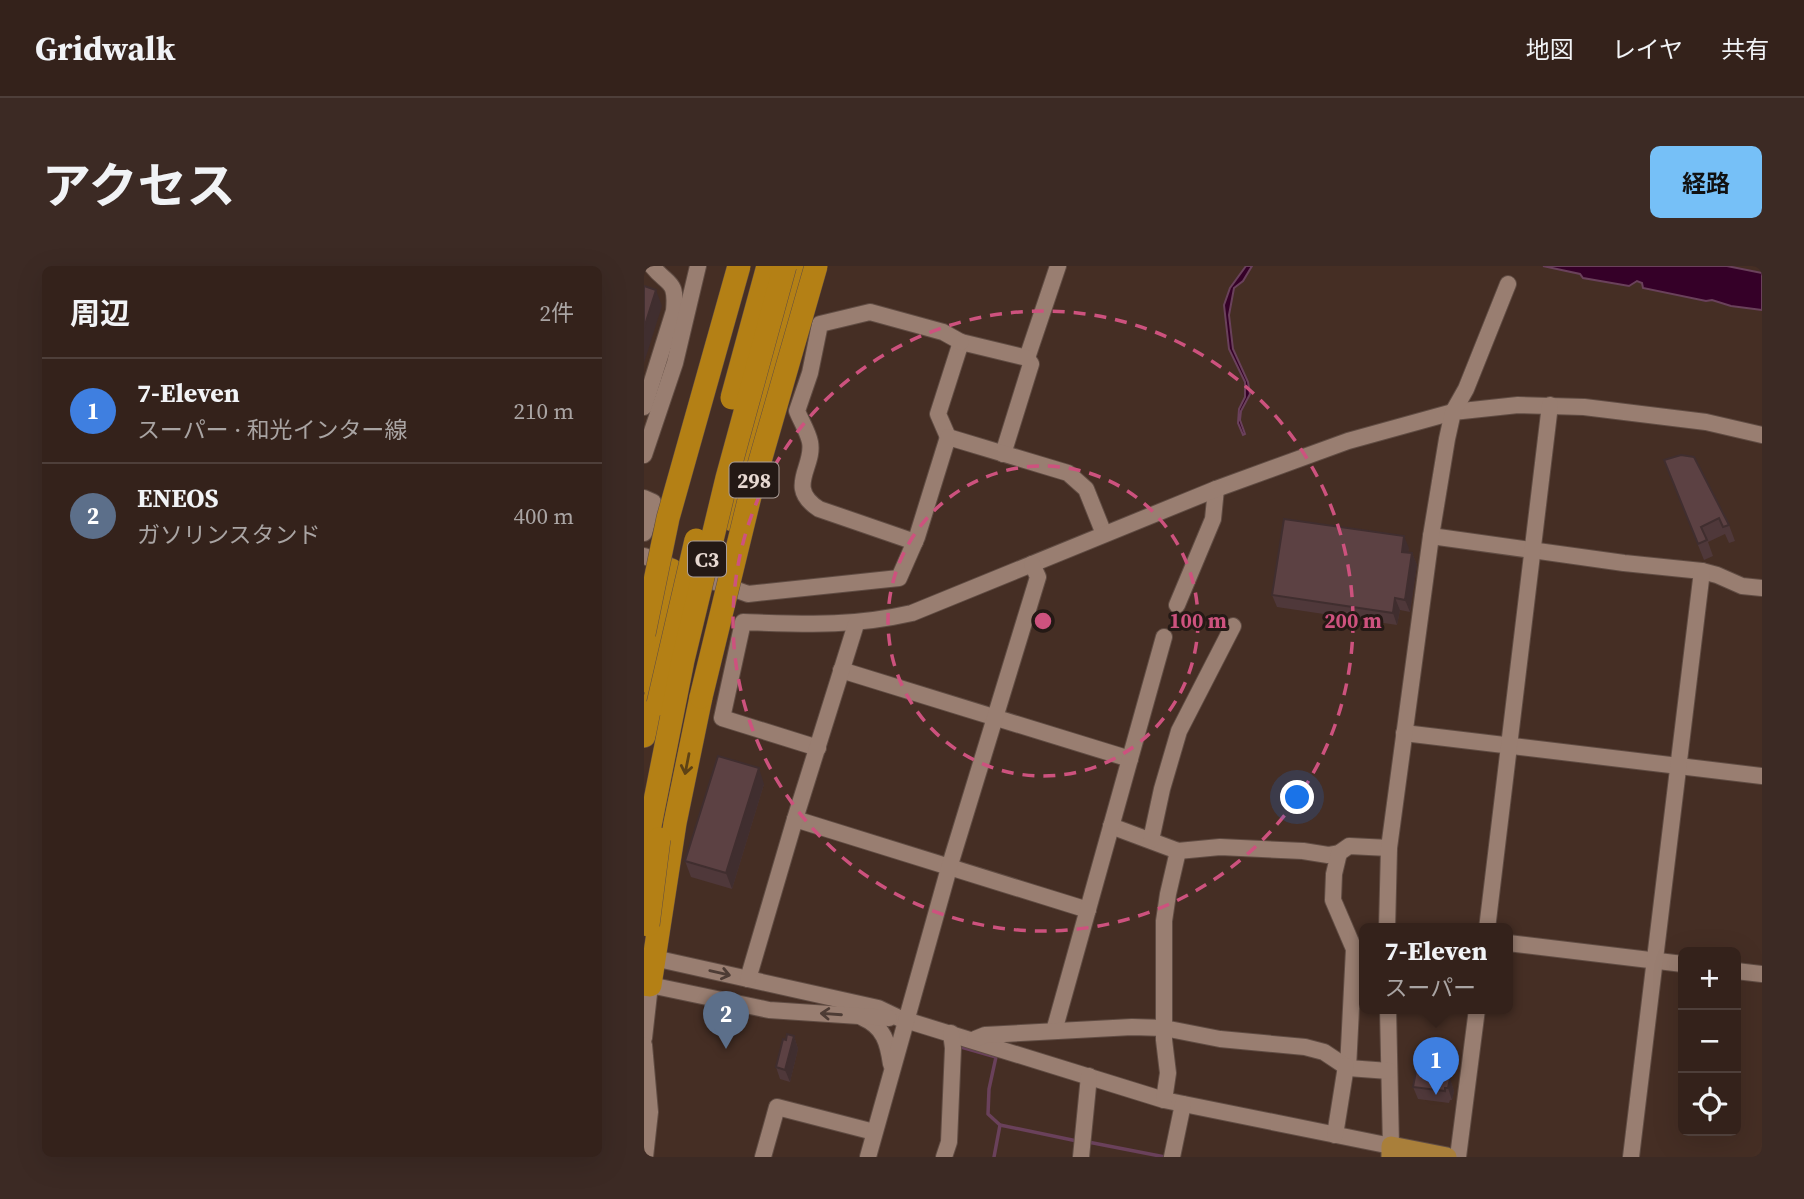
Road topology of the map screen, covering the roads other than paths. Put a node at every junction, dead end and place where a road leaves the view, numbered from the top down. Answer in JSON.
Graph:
{"nodes":[{"id":1,"x":652,"y":266,"type":"edge"},
{"id":2,"x":698,"y":266,"type":"edge"},
{"id":3,"x":738,"y":266,"type":"edge"},
{"id":4,"x":752,"y":266,"type":"edge"},
{"id":5,"x":768,"y":266,"type":"edge"},
{"id":6,"x":785,"y":266,"type":"edge"},
{"id":7,"x":801,"y":266,"type":"edge"},
{"id":8,"x":816,"y":266,"type":"edge"},
{"id":9,"x":1058,"y":266,"type":"edge"},
{"id":10,"x":1508,"y":284,"type":"dead end"},
{"id":11,"x":666,"y":310,"type":"dead end"},
{"id":12,"x":961,"y":342,"type":"junction"},
{"id":13,"x":1027,"y":358,"type":"junction"},
{"id":14,"x":646,"y":385,"type":"edge"},
{"id":15,"x":1550,"y":405,"type":"junction"},
{"id":16,"x":644,"y":407,"type":"edge"},
{"id":17,"x":1453,"y":412,"type":"junction"},
{"id":18,"x":1762,"y":435,"type":"edge"},
{"id":19,"x":948,"y":437,"type":"junction"},
{"id":20,"x":1003,"y":454,"type":"junction"},
{"id":21,"x":644,"y":455,"type":"edge"},
{"id":22,"x":1216,"y":489,"type":"junction"},
{"id":23,"x":644,"y":498,"type":"edge"},
{"id":24,"x":645,"y":525,"type":"edge"},
{"id":25,"x":1104,"y":534,"type":"junction"},
{"id":26,"x":1430,"y":536,"type":"junction"},
{"id":27,"x":915,"y":542,"type":"junction"},
{"id":28,"x":1533,"y":551,"type":"junction"},
{"id":29,"x":644,"y":556,"type":"edge"},
{"id":30,"x":1032,"y":564,"type":"junction"},
{"id":31,"x":1702,"y":571,"type":"junction"},
{"id":32,"x":1762,"y":588,"type":"edge"},
{"id":33,"x":1177,"y":605,"type":"dead end"},
{"id":34,"x":856,"y":624,"type":"junction"},
{"id":35,"x":1233,"y":626,"type":"dead end"},
{"id":36,"x":644,"y":634,"type":"edge"},
{"id":37,"x":1164,"y":637,"type":"dead end"},
{"id":38,"x":667,"y":656,"type":"junction"},
{"id":39,"x":841,"y":670,"type":"junction"},
{"id":40,"x":644,"y":681,"type":"edge"},
{"id":41,"x":701,"y":697,"type":"junction"},
{"id":42,"x":672,"y":710,"type":"junction"},
{"id":43,"x":995,"y":717,"type":"junction"},
{"id":44,"x":1404,"y":733,"type":"junction"},
{"id":45,"x":644,"y":736,"type":"edge"},
{"id":46,"x":1510,"y":745,"type":"junction"},
{"id":47,"x":818,"y":748,"type":"junction"},
{"id":48,"x":1130,"y":759,"type":"junction"},
{"id":49,"x":1679,"y":766,"type":"junction"},
{"id":50,"x":644,"y":772,"type":"edge"},
{"id":51,"x":1762,"y":776,"type":"edge"},
{"id":52,"x":795,"y":819,"type":"junction"},
{"id":53,"x":675,"y":823,"type":"junction"},
{"id":54,"x":1111,"y":826,"type":"junction"},
{"id":55,"x":1151,"y":841,"type":"junction"},
{"id":56,"x":1389,"y":848,"type":"junction"},
{"id":57,"x":1178,"y":850,"type":"junction"},
{"id":58,"x":1339,"y":853,"type":"junction"},
{"id":59,"x":644,"y":856,"type":"edge"},
{"id":60,"x":949,"y":868,"type":"junction"},
{"id":61,"x":644,"y":880,"type":"edge"},
{"id":62,"x":1088,"y":910,"type":"junction"},
{"id":63,"x":1387,"y":923,"type":"edge"},
{"id":64,"x":1488,"y":923,"type":"edge"},
{"id":65,"x":1513,"y":944,"type":"edge"},
{"id":66,"x":647,"y":957,"type":"edge"},
{"id":67,"x":1656,"y":961,"type":"junction"},
{"id":68,"x":1678,"y":963,"type":"edge"},
{"id":69,"x":1741,"y":972,"type":"edge"},
{"id":70,"x":1762,"y":974,"type":"edge"},
{"id":71,"x":748,"y":979,"type":"junction"},
{"id":72,"x":647,"y":985,"type":"edge"},
{"id":73,"x":1388,"y":1014,"type":"edge"},
{"id":74,"x":1476,"y":1014,"type":"edge"},
{"id":75,"x":857,"y":1016,"type":"junction"},
{"id":76,"x":902,"y":1018,"type":"junction"},
{"id":77,"x":1164,"y":1028,"type":"junction"},
{"id":78,"x":1054,"y":1031,"type":"junction"},
{"id":79,"x":951,"y":1033,"type":"junction"},
{"id":80,"x":644,"y":1038,"type":"edge"},
{"id":81,"x":973,"y":1040,"type":"junction"},
{"id":82,"x":644,"y":1045,"type":"edge"},
{"id":83,"x":892,"y":1067,"type":"junction"},
{"id":84,"x":1347,"y":1067,"type":"junction"},
{"id":85,"x":1389,"y":1071,"type":"junction"},
{"id":86,"x":1089,"y":1076,"type":"junction"},
{"id":87,"x":1164,"y":1100,"type":"junction"},
{"id":88,"x":1183,"y":1104,"type":"junction"},
{"id":89,"x":874,"y":1132,"type":"junction"},
{"id":90,"x":1335,"y":1135,"type":"junction"},
{"id":91,"x":1391,"y":1152,"type":"edge"},
{"id":92,"x":645,"y":1157,"type":"edge"},
{"id":93,"x":763,"y":1157,"type":"edge"},
{"id":94,"x":868,"y":1157,"type":"edge"},
{"id":95,"x":944,"y":1157,"type":"edge"},
{"id":96,"x":1081,"y":1157,"type":"edge"},
{"id":97,"x":1172,"y":1157,"type":"edge"},
{"id":98,"x":1447,"y":1157,"type":"edge"},
{"id":99,"x":1458,"y":1157,"type":"edge"},
{"id":100,"x":1631,"y":1157,"type":"edge"}],
"edges":[{"from":1,"to":14,"type":"street"},
{"from":2,"to":21,"type":"street"},
{"from":3,"to":36,"type":"highway","bridge":true},
{"from":4,"to":40,"type":"highway"},
{"from":5,"to":38,"type":"highway","number":"C3","bridge":true},
{"from":6,"to":42,"type":"highway","number":"C3","bridge":true},
{"from":7,"to":41,"type":"highway","bridge":true},
{"from":8,"to":41,"type":"highway","number":"298","bridge":true},
{"from":9,"to":13,"type":"street"},
{"from":10,"to":17,"type":"street"},
{"from":11,"to":14,"type":"street"},
{"from":12,"to":13,"type":"street"},
{"from":12,"to":19,"type":"street"},
{"from":12,"to":27,"type":"street"},
{"from":13,"to":20,"type":"street"},
{"from":14,"to":16,"type":"street"},
{"from":15,"to":17,"type":"street"},
{"from":15,"to":18,"type":"street"},
{"from":15,"to":28,"type":"street"},
{"from":17,"to":22,"type":"street"},
{"from":17,"to":26,"type":"street"},
{"from":19,"to":20,"type":"street"},
{"from":19,"to":27,"type":"street"},
{"from":20,"to":25,"type":"street"},
{"from":22,"to":25,"type":"street"},
{"from":22,"to":33,"type":"street"},
{"from":23,"to":24,"type":"street"},
{"from":25,"to":30,"type":"street"},
{"from":26,"to":28,"type":"street"},
{"from":26,"to":44,"type":"street"},
{"from":27,"to":29,"type":"street"},
{"from":28,"to":31,"type":"street"},
{"from":28,"to":46,"type":"street"},
{"from":30,"to":34,"type":"street"},
{"from":30,"to":43,"type":"street"},
{"from":31,"to":32,"type":"street"},
{"from":31,"to":49,"type":"street"},
{"from":34,"to":39,"type":"street"},
{"from":34,"to":47,"type":"street"},
{"from":35,"to":55,"type":"street"},
{"from":37,"to":48,"type":"street"},
{"from":38,"to":45,"type":"highway","bridge":true},
{"from":38,"to":50,"type":"highway","number":"C3","bridge":true},
{"from":39,"to":43,"type":"street"},
{"from":39,"to":47,"type":"street"},
{"from":41,"to":53,"type":"highway","number":"298","one_way":true},
{"from":42,"to":59,"type":"highway","number":"C3","bridge":true},
{"from":42,"to":66,"type":"highway","bridge":true},
{"from":43,"to":48,"type":"street"},
{"from":43,"to":60,"type":"street"},
{"from":44,"to":46,"type":"street"},
{"from":44,"to":56,"type":"street"},
{"from":46,"to":49,"type":"street"},
{"from":46,"to":64,"type":"street"},
{"from":47,"to":52,"type":"street"},
{"from":48,"to":54,"type":"street"},
{"from":49,"to":51,"type":"street"},
{"from":49,"to":67,"type":"street"},
{"from":52,"to":60,"type":"street"},
{"from":52,"to":71,"type":"street"},
{"from":53,"to":61,"type":"highway"},
{"from":53,"to":66,"type":"highway","number":"298"},
{"from":54,"to":55,"type":"street"},
{"from":54,"to":62,"type":"street"},
{"from":55,"to":57,"type":"street"},
{"from":56,"to":58,"type":"street"},
{"from":56,"to":63,"type":"street"},
{"from":57,"to":58,"type":"street"},
{"from":57,"to":77,"type":"street"},
{"from":58,"to":84,"type":"street"},
{"from":60,"to":62,"type":"street"},
{"from":60,"to":76,"type":"street"},
{"from":62,"to":78,"type":"street"},
{"from":65,"to":67,"type":"street"},
{"from":66,"to":71,"type":"street","one_way":true},
{"from":66,"to":72,"type":"highway","number":"298"},
{"from":67,"to":68,"type":"street"},
{"from":67,"to":100,"type":"street"},
{"from":69,"to":70,"type":"street"},
{"from":71,"to":76,"type":"street"},
{"from":75,"to":72,"type":"street","one_way":true},
{"from":72,"to":80,"type":"street"},
{"from":73,"to":85,"type":"street"},
{"from":74,"to":99,"type":"street"},
{"from":75,"to":76,"type":"street"},
{"from":75,"to":83,"type":"street"},
{"from":76,"to":79,"type":"street"},
{"from":76,"to":83,"type":"street"},
{"from":77,"to":78,"type":"street"},
{"from":77,"to":84,"type":"street"},
{"from":77,"to":87,"type":"street"},
{"from":78,"to":81,"type":"street"},
{"from":79,"to":81,"type":"street"},
{"from":79,"to":95,"type":"street"},
{"from":81,"to":86,"type":"street"},
{"from":82,"to":92,"type":"street"},
{"from":83,"to":89,"type":"street"},
{"from":84,"to":85,"type":"street"},
{"from":84,"to":90,"type":"street"},
{"from":85,"to":91,"type":"street"},
{"from":86,"to":87,"type":"street"},
{"from":86,"to":96,"type":"street"},
{"from":87,"to":88,"type":"street"},
{"from":88,"to":90,"type":"street"},
{"from":88,"to":97,"type":"street"},
{"from":89,"to":93,"type":"street"},
{"from":89,"to":94,"type":"street"},
{"from":90,"to":91,"type":"street"},
{"from":91,"to":98,"type":"main road"}]}
